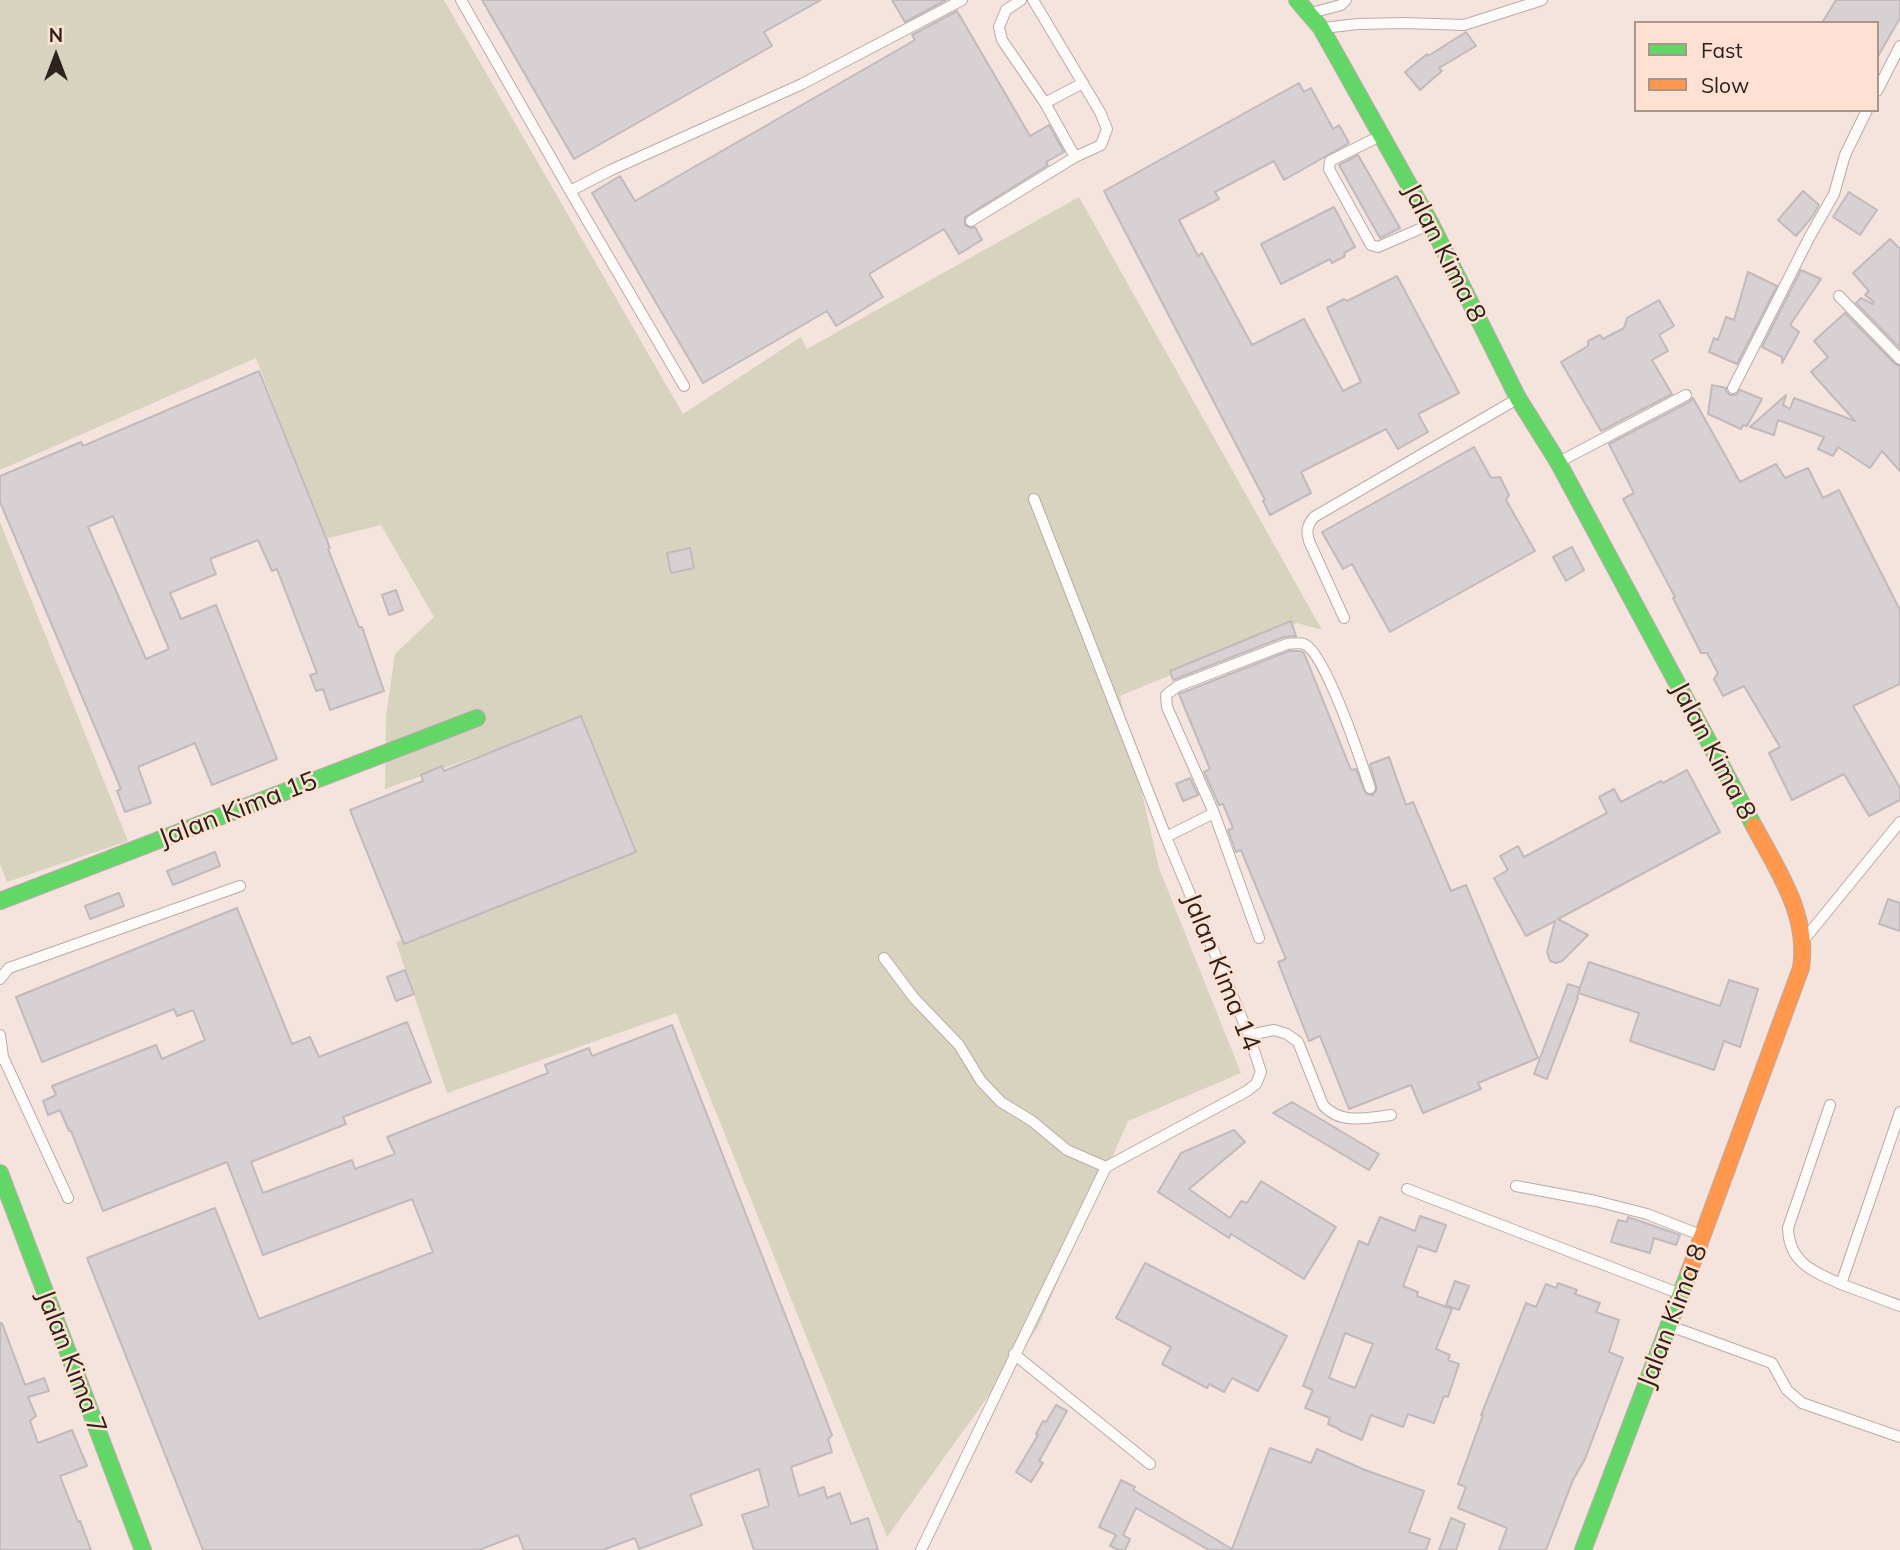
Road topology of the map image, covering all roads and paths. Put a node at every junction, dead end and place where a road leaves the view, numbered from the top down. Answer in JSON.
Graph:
{"nodes":[{"id":1,"x":461,"y":0,"type":"edge"},
{"id":2,"x":962,"y":0,"type":"edge"},
{"id":3,"x":1021,"y":0,"type":"edge"},
{"id":4,"x":1033,"y":0,"type":"edge"},
{"id":5,"x":1297,"y":0,"type":"edge"},
{"id":6,"x":1346,"y":0,"type":"edge"},
{"id":7,"x":1542,"y":0,"type":"edge"},
{"id":8,"x":1311,"y":14,"type":"junction"},
{"id":9,"x":1321,"y":28,"type":"junction"},
{"id":10,"x":1900,"y":46,"type":"edge"},
{"id":11,"x":1083,"y":83,"type":"junction"},
{"id":12,"x":1879,"y":87,"type":"edge"},
{"id":13,"x":1045,"y":103,"type":"junction"},
{"id":14,"x":1866,"y":112,"type":"edge"},
{"id":15,"x":1382,"y":135,"type":"junction"},
{"id":16,"x":1075,"y":157,"type":"junction"},
{"id":17,"x":570,"y":191,"type":"junction"},
{"id":18,"x":971,"y":221,"type":"dead end"},
{"id":19,"x":1431,"y":224,"type":"junction"},
{"id":20,"x":1839,"y":296,"type":"dead end"},
{"id":21,"x":1900,"y":359,"type":"edge"},
{"id":22,"x":684,"y":386,"type":"dead end"},
{"id":23,"x":1733,"y":388,"type":"dead end"},
{"id":24,"x":1686,"y":395,"type":"dead end"},
{"id":25,"x":1518,"y":398,"type":"junction"},
{"id":26,"x":1559,"y":462,"type":"junction"},
{"id":27,"x":1034,"y":499,"type":"dead end"},
{"id":28,"x":1344,"y":618,"type":"dead end"},
{"id":29,"x":477,"y":718,"type":"dead end"},
{"id":30,"x":1370,"y":788,"type":"dead end"},
{"id":31,"x":1214,"y":813,"type":"junction"},
{"id":32,"x":1900,"y":822,"type":"edge"},
{"id":33,"x":1166,"y":837,"type":"junction"},
{"id":34,"x":240,"y":886,"type":"dead end"},
{"id":35,"x":0,"y":901,"type":"edge"},
{"id":36,"x":1259,"y":938,"type":"dead end"},
{"id":37,"x":1804,"y":939,"type":"junction"},
{"id":38,"x":884,"y":958,"type":"dead end"},
{"id":39,"x":0,"y":979,"type":"edge"},
{"id":40,"x":0,"y":1035,"type":"edge"},
{"id":41,"x":1248,"y":1035,"type":"junction"},
{"id":42,"x":1,"y":1058,"type":"edge"},
{"id":43,"x":1830,"y":1105,"type":"dead end"},
{"id":44,"x":1900,"y":1112,"type":"edge"},
{"id":45,"x":1391,"y":1115,"type":"dead end"},
{"id":46,"x":1107,"y":1167,"type":"junction"},
{"id":47,"x":0,"y":1173,"type":"edge"},
{"id":48,"x":1516,"y":1186,"type":"dead end"},
{"id":49,"x":1407,"y":1189,"type":"dead end"},
{"id":50,"x":68,"y":1198,"type":"dead end"},
{"id":51,"x":1703,"y":1236,"type":"junction"},
{"id":52,"x":1841,"y":1284,"type":"junction"},
{"id":53,"x":1681,"y":1294,"type":"junction"},
{"id":54,"x":1900,"y":1306,"type":"edge"},
{"id":55,"x":1669,"y":1326,"type":"junction"},
{"id":56,"x":1014,"y":1354,"type":"junction"},
{"id":57,"x":1900,"y":1437,"type":"edge"},
{"id":58,"x":1150,"y":1464,"type":"dead end"},
{"id":59,"x":143,"y":1550,"type":"edge"},
{"id":60,"x":920,"y":1550,"type":"edge"},
{"id":61,"x":1583,"y":1550,"type":"edge"}],
"edges":[{"from":1,"to":17,"type":"lane"},
{"from":2,"to":17,"type":"lane"},
{"from":3,"to":13,"type":"lane"},
{"from":4,"to":11,"type":"lane"},
{"from":5,"to":8,"type":"street","name":"Jalan Kima 8"},
{"from":6,"to":8,"type":"lane"},
{"from":7,"to":9,"type":"lane"},
{"from":8,"to":9,"type":"street","name":"Jalan Kima 8"},
{"from":9,"to":15,"type":"street","name":"Jalan Kima 8"},
{"from":10,"to":12,"type":"lane"},
{"from":11,"to":13,"type":"lane"},
{"from":11,"to":16,"type":"lane"},
{"from":13,"to":16,"type":"lane"},
{"from":14,"to":23,"type":"lane"},
{"from":15,"to":19,"type":"street","name":"Jalan Kima 8"},
{"from":15,"to":19,"type":"lane"},
{"from":16,"to":18,"type":"lane"},
{"from":17,"to":22,"type":"lane"},
{"from":19,"to":25,"type":"street","name":"Jalan Kima 8"},
{"from":20,"to":21,"type":"lane"},
{"from":24,"to":26,"type":"lane"},
{"from":25,"to":26,"type":"street","name":"Jalan Kima 8"},
{"from":25,"to":28,"type":"lane"},
{"from":26,"to":37,"type":"street","name":"Jalan Kima 8"},
{"from":27,"to":33,"type":"lane","name":"Jalan Kima 14"},
{"from":29,"to":35,"type":"street","name":"Jalan Kima 15"},
{"from":30,"to":31,"type":"lane"},
{"from":31,"to":33,"type":"lane"},
{"from":31,"to":36,"type":"lane"},
{"from":32,"to":37,"type":"lane"},
{"from":33,"to":41,"type":"lane","name":"Jalan Kima 14"},
{"from":34,"to":39,"type":"lane"},
{"from":37,"to":51,"type":"street","name":"Jalan Kima 8"},
{"from":38,"to":46,"type":"lane"},
{"from":40,"to":42,"type":"lane"},
{"from":41,"to":45,"type":"lane"},
{"from":41,"to":46,"type":"lane","name":"Jalan Kima 14"},
{"from":42,"to":50,"type":"lane"},
{"from":43,"to":52,"type":"lane"},
{"from":44,"to":52,"type":"lane"},
{"from":46,"to":56,"type":"lane"},
{"from":47,"to":59,"type":"street","name":"Jalan Kima 7"},
{"from":48,"to":51,"type":"lane"},
{"from":49,"to":53,"type":"lane"},
{"from":51,"to":53,"type":"street","name":"Jalan Kima 8"},
{"from":52,"to":54,"type":"lane"},
{"from":53,"to":55,"type":"street","name":"Jalan Kima 8"},
{"from":55,"to":57,"type":"lane"},
{"from":55,"to":61,"type":"street","name":"Jalan Kima 8"},
{"from":56,"to":58,"type":"lane"},
{"from":56,"to":60,"type":"lane"}]}
